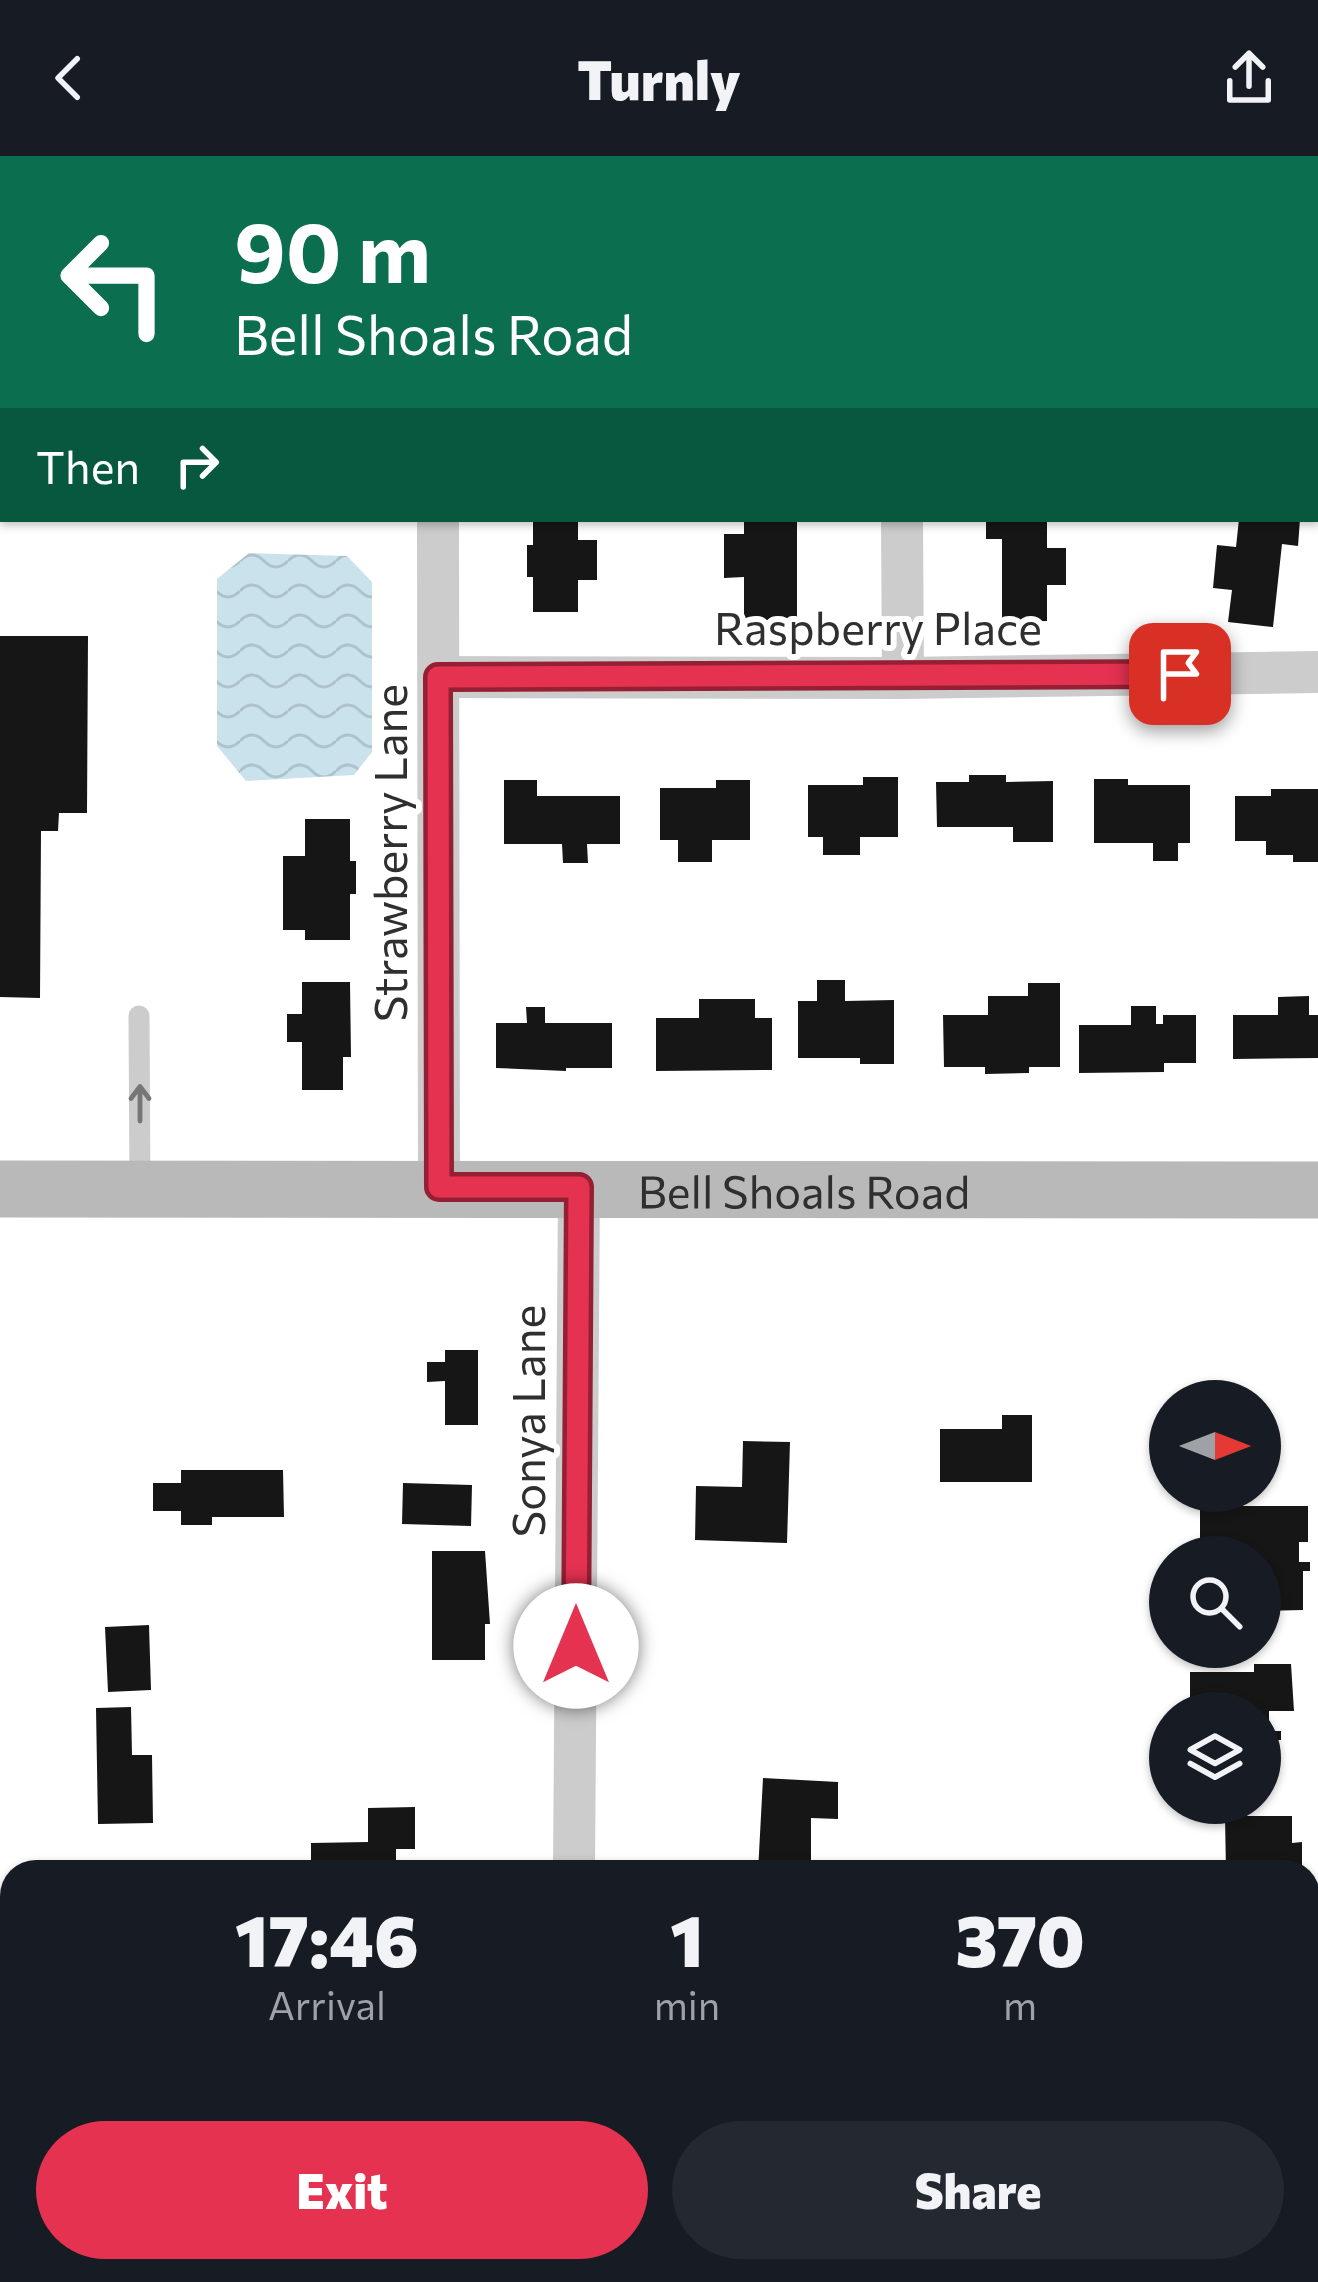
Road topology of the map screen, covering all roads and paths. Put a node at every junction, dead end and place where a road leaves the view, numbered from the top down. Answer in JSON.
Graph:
{"nodes":[{"id":1,"x":438,"y":522,"type":"edge"},
{"id":2,"x":902,"y":522,"type":"edge"},
{"id":3,"x":1318,"y":672,"type":"edge"},
{"id":4,"x":438,"y":677,"type":"junction"},
{"id":5,"x":903,"y":678,"type":"junction"},
{"id":6,"x":139,"y":1016,"type":"dead end"},
{"id":7,"x":439,"y":1187,"type":"junction"},
{"id":8,"x":579,"y":1187,"type":"junction"},
{"id":9,"x":0,"y":1189,"type":"edge"},
{"id":10,"x":140,"y":1190,"type":"junction"},
{"id":11,"x":1318,"y":1190,"type":"edge"},
{"id":12,"x":574,"y":1860,"type":"edge"}],
"edges":[{"from":1,"to":4,"type":"street","name":"Strawberry Lane"},
{"from":2,"to":5,"type":"street"},
{"from":3,"to":5,"type":"street","name":"Raspberry Place"},
{"from":4,"to":5,"type":"street","name":"Raspberry Place"},
{"from":4,"to":7,"type":"street","name":"Strawberry Lane"},
{"from":10,"to":6,"type":"lane","one_way":true},
{"from":7,"to":8,"type":"main road","name":"Bell Shoals Road"},
{"from":7,"to":10,"type":"main road","name":"Bell Shoals Road"},
{"from":8,"to":11,"type":"main road","name":"Bell Shoals Road"},
{"from":8,"to":12,"type":"street","name":"Sonya Lane"},
{"from":9,"to":10,"type":"main road","name":"Bell Shoals Road"}]}
